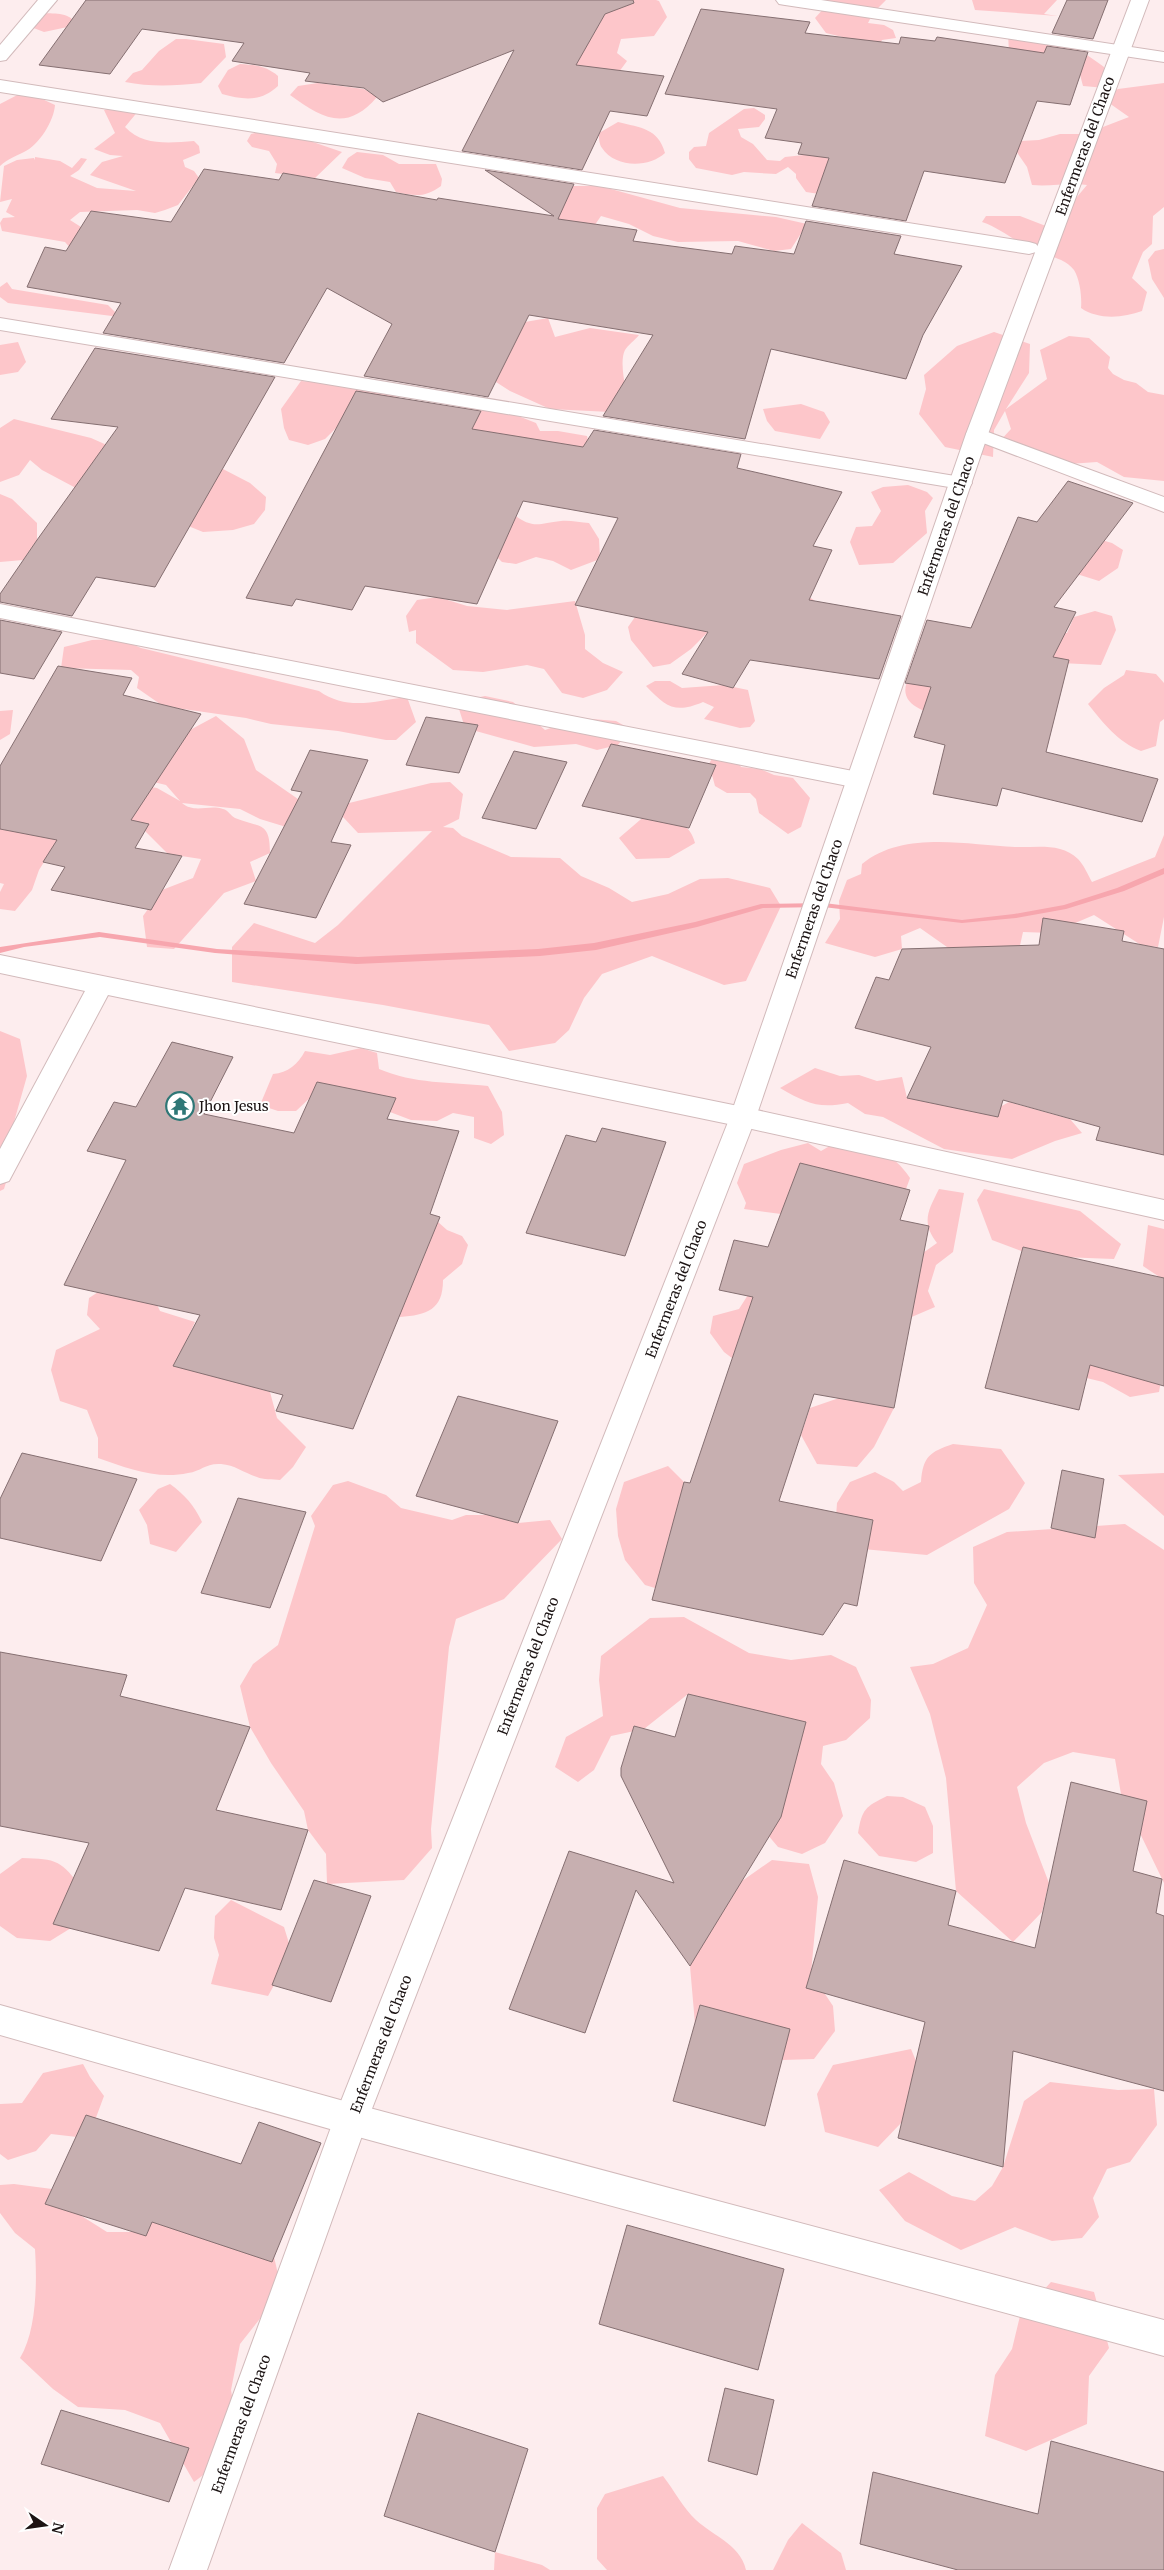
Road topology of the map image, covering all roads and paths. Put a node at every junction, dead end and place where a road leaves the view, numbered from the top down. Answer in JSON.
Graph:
{"nodes":[{"id":1,"x":48,"y":0,"type":"edge"},
{"id":2,"x":785,"y":0,"type":"edge"},
{"id":3,"x":1140,"y":0,"type":"edge"},
{"id":4,"x":1121,"y":51,"type":"junction"},
{"id":5,"x":0,"y":56,"type":"edge"},
{"id":6,"x":1164,"y":57,"type":"edge"},
{"id":7,"x":0,"y":86,"type":"edge"},
{"id":8,"x":1029,"y":248,"type":"dead end"},
{"id":9,"x":0,"y":324,"type":"edge"},
{"id":10,"x":977,"y":434,"type":"junction"},
{"id":11,"x":961,"y":483,"type":"junction"},
{"id":12,"x":1164,"y":505,"type":"edge"},
{"id":13,"x":0,"y":612,"type":"edge"},
{"id":14,"x":858,"y":780,"type":"junction"},
{"id":15,"x":0,"y":964,"type":"edge"},
{"id":16,"x":101,"y":984,"type":"junction"},
{"id":17,"x":743,"y":1117,"type":"junction"},
{"id":18,"x":0,"y":1174,"type":"edge"},
{"id":19,"x":1164,"y":1210,"type":"edge"},
{"id":20,"x":0,"y":2020,"type":"edge"},
{"id":21,"x":351,"y":2119,"type":"junction"},
{"id":22,"x":1164,"y":2338,"type":"edge"},
{"id":23,"x":188,"y":2570,"type":"edge"}],
"edges":[{"from":1,"to":5,"type":"street"},
{"from":2,"to":4,"type":"street"},
{"from":3,"to":4,"type":"street","name":"Enfermeras del Chaco"},
{"from":4,"to":6,"type":"street"},
{"from":4,"to":10,"type":"street","name":"Enfermeras del Chaco"},
{"from":7,"to":8,"type":"street"},
{"from":9,"to":11,"type":"street"},
{"from":10,"to":11,"type":"street","name":"Enfermeras del Chaco"},
{"from":10,"to":12,"type":"street"},
{"from":11,"to":14,"type":"street","name":"Enfermeras del Chaco"},
{"from":13,"to":14,"type":"street"},
{"from":14,"to":17,"type":"street","name":"Enfermeras del Chaco"},
{"from":15,"to":16,"type":"street"},
{"from":16,"to":17,"type":"street"},
{"from":16,"to":18,"type":"street"},
{"from":17,"to":19,"type":"street"},
{"from":17,"to":21,"type":"street","name":"Enfermeras del Chaco"},
{"from":20,"to":21,"type":"street"},
{"from":21,"to":22,"type":"street"},
{"from":21,"to":23,"type":"street","name":"Enfermeras del Chaco"}]}
